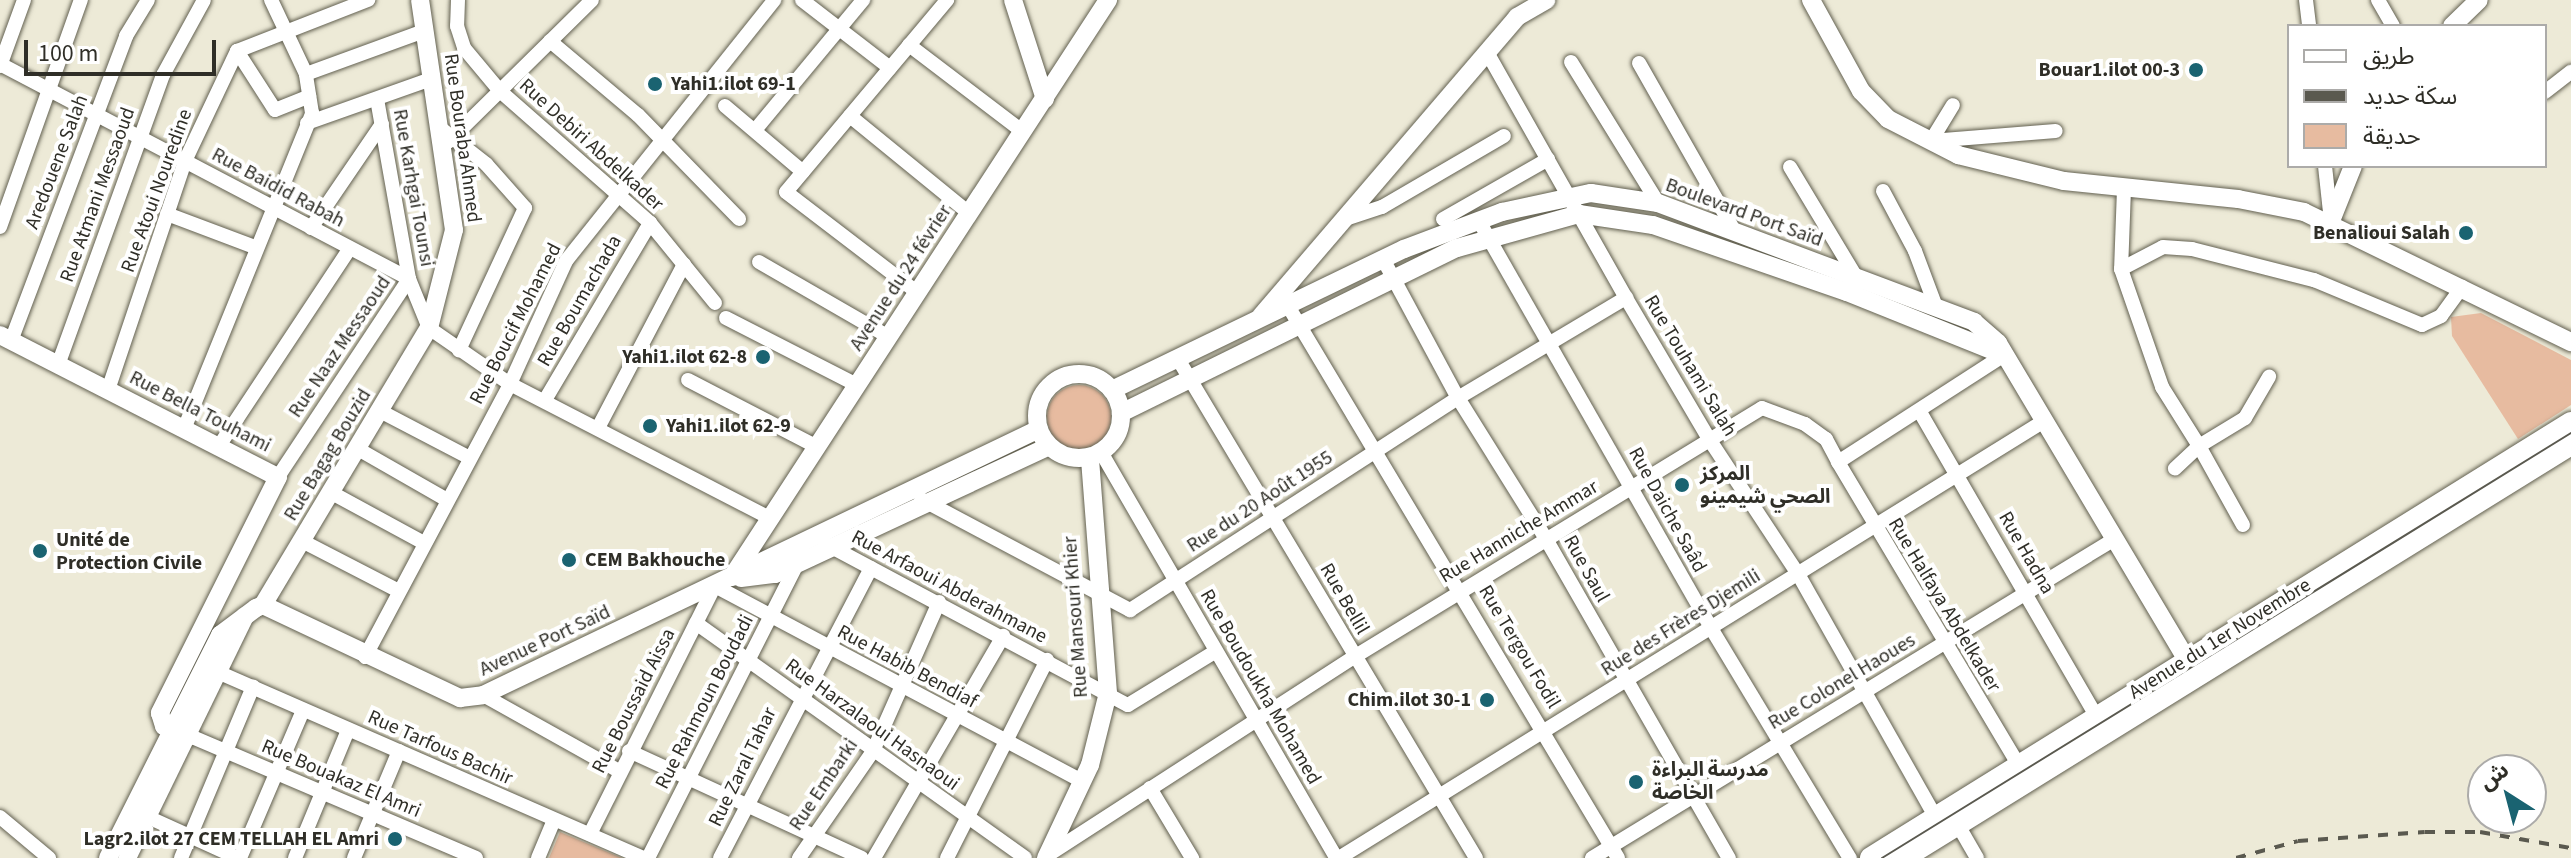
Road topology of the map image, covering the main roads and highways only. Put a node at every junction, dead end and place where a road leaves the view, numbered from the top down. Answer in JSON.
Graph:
{"nodes":[{"id":1,"x":420,"y":0,"type":"edge"},
{"id":2,"x":1013,"y":0,"type":"edge"},
{"id":3,"x":1108,"y":0,"type":"edge"},
{"id":4,"x":1547,"y":0,"type":"edge"},
{"id":5,"x":1811,"y":0,"type":"edge"},
{"id":6,"x":2479,"y":0,"type":"edge"},
{"id":7,"x":1520,"y":9,"type":"edge"},
{"id":8,"x":2454,"y":24,"type":"edge"},
{"id":9,"x":1045,"y":99,"type":"junction"},
{"id":10,"x":2352,"y":168,"type":"edge"},
{"id":11,"x":2331,"y":221,"type":"junction"},
{"id":12,"x":1257,"y":321,"type":"junction"},
{"id":13,"x":429,"y":328,"type":"joint"},
{"id":14,"x":5,"y":338,"type":"edge"},
{"id":15,"x":2571,"y":342,"type":"edge"},
{"id":16,"x":2004,"y":355,"type":"junction"},
{"id":17,"x":1112,"y":390,"type":"junction"},
{"id":18,"x":1121,"y":413,"type":"junction"},
{"id":19,"x":2571,"y":423,"type":"edge"},
{"id":20,"x":1039,"y":429,"type":"junction"},
{"id":21,"x":2571,"y":444,"type":"edge"},
{"id":22,"x":1049,"y":446,"type":"junction"},
{"id":23,"x":1096,"y":454,"type":"junction"},
{"id":24,"x":917,"y":497,"type":"junction"},
{"id":25,"x":824,"y":542,"type":"junction"},
{"id":26,"x":722,"y":583,"type":"junction"},
{"id":27,"x":263,"y":605,"type":"junction"},
{"id":28,"x":246,"y":614,"type":"junction"},
{"id":29,"x":2191,"y":667,"type":"junction"},
{"id":30,"x":182,"y":733,"type":"junction"},
{"id":31,"x":1050,"y":856,"type":"edge"},
{"id":32,"x":108,"y":858,"type":"edge"},
{"id":33,"x":127,"y":858,"type":"edge"},
{"id":34,"x":1871,"y":858,"type":"edge"},
{"id":35,"x":1903,"y":858,"type":"edge"}],
"edges":[{"from":1,"to":13,"type":"main road","name":"Rue Bouraba Ahmed"},
{"from":2,"to":9,"type":"main road"},
{"from":3,"to":9,"type":"main road","name":"Avenue du 24 février"},
{"from":4,"to":7,"type":"main road"},
{"from":5,"to":11,"type":"main road"},
{"from":6,"to":8,"type":"main road"},
{"from":7,"to":12,"type":"main road"},
{"from":9,"to":26,"type":"main road","name":"Avenue du 24 février"},
{"from":10,"to":11,"type":"main road"},
{"from":11,"to":15,"type":"main road"},
{"from":12,"to":16,"type":"main road","name":"Boulevard Port Saïd"},
{"from":12,"to":17,"type":"main road","name":"Boulevard Port Saïd"},
{"from":13,"to":27,"type":"main road","name":"Rue Bagag Bouzid"},
{"from":14,"to":30,"type":"main road","name":"Rue Bella Touhami"},
{"from":16,"to":18,"type":"main road"},
{"from":16,"to":29,"type":"main road","name":"Boulevard Port Saïd"},
{"from":17,"to":18,"type":"main road"},
{"from":17,"to":20,"type":"main road"},
{"from":18,"to":23,"type":"main road"},
{"from":19,"to":29,"type":"main road","name":"Avenue du 1er Novembre"},
{"from":20,"to":22,"type":"main road"},
{"from":20,"to":24,"type":"main road","name":"Avenue Port Saïd"},
{"from":21,"to":29,"type":"main road","name":"Avenue du 1er Novembre"},
{"from":22,"to":23,"type":"main road"},
{"from":22,"to":24,"type":"main road","name":"Avenue Port Saïd"},
{"from":23,"to":31,"type":"main road","name":"Rue Mansouri Khier"},
{"from":24,"to":25,"type":"main road","name":"Avenue Port Saïd"},
{"from":25,"to":26,"type":"main road","name":"Avenue Port Saïd"},
{"from":25,"to":26,"type":"main road","name":"Avenue Port Saïd"},
{"from":26,"to":27,"type":"main road","name":"Avenue Port Saïd"},
{"from":27,"to":28,"type":"main road"},
{"from":28,"to":30,"type":"main road"},
{"from":28,"to":30,"type":"main road"},
{"from":29,"to":34,"type":"main road","name":"Avenue du 1er Novembre"},
{"from":29,"to":35,"type":"main road","name":"Avenue du 1er Novembre"},
{"from":30,"to":32,"type":"main road"},
{"from":30,"to":33,"type":"main road"}]}
